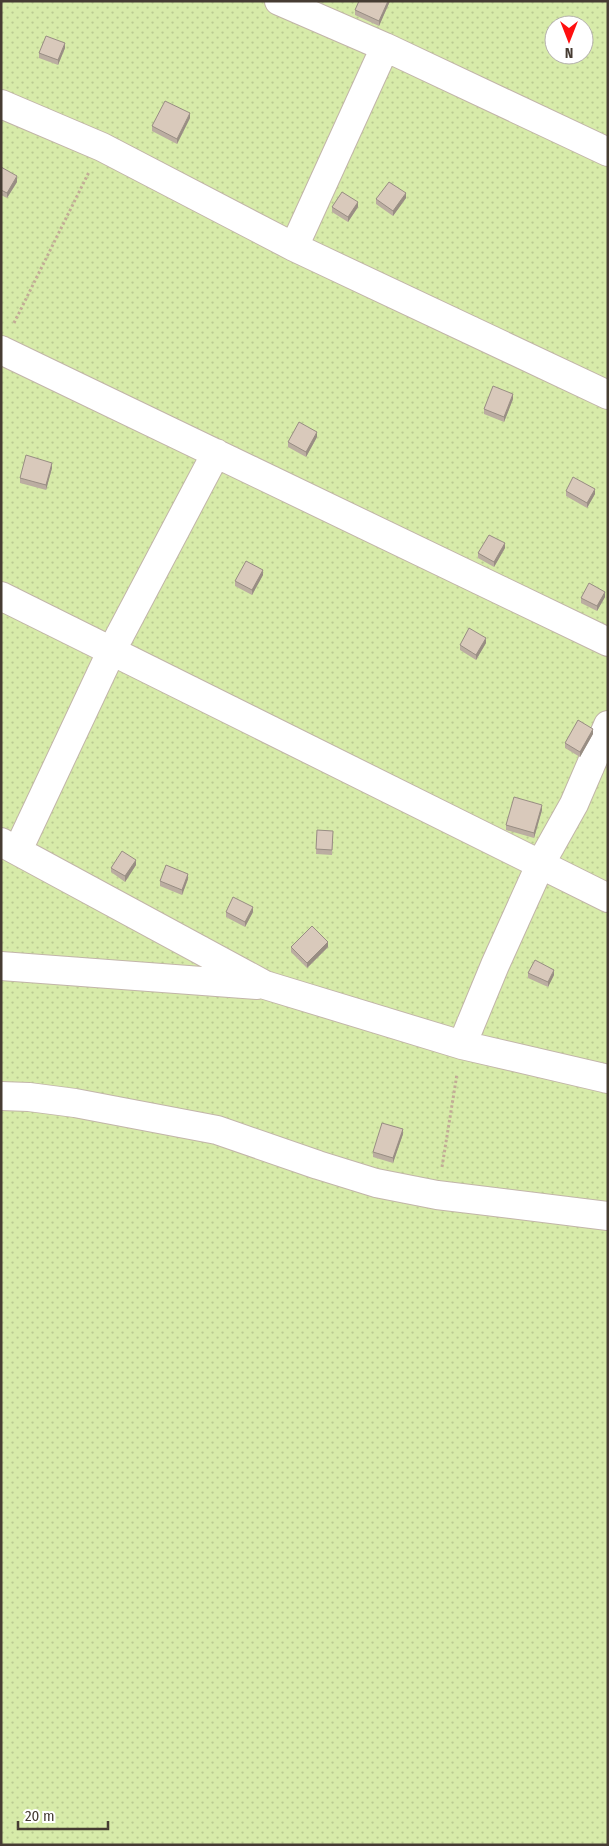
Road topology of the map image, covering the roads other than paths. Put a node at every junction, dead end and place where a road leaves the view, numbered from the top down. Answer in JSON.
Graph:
{"nodes":[{"id":1,"x":279,"y":1,"type":"edge"},
{"id":2,"x":385,"y":47,"type":"junction"},
{"id":3,"x":1,"y":104,"type":"edge"},
{"id":4,"x":608,"y":152,"type":"edge"},
{"id":5,"x":294,"y":248,"type":"junction"},
{"id":6,"x":6,"y":340,"type":"edge"},
{"id":7,"x":608,"y":395,"type":"edge"},
{"id":8,"x":216,"y":453,"type":"junction"},
{"id":9,"x":1,"y":596,"type":"edge"},
{"id":10,"x":608,"y":642,"type":"edge"},
{"id":11,"x":112,"y":650,"type":"junction"},
{"id":12,"x":608,"y":725,"type":"edge"},
{"id":13,"x":9,"y":846,"type":"edge"},
{"id":14,"x":541,"y":863,"type":"junction"},
{"id":15,"x":608,"y":898,"type":"edge"},
{"id":16,"x":1,"y":966,"type":"edge"},
{"id":17,"x":265,"y":985,"type":"junction"},
{"id":18,"x":462,"y":1045,"type":"junction"},
{"id":19,"x":608,"y":1079,"type":"edge"},
{"id":20,"x":1,"y":1096,"type":"edge"},
{"id":21,"x":608,"y":1216,"type":"edge"}],
"edges":[{"from":1,"to":2,"type":"street"},
{"from":2,"to":4,"type":"street"},
{"from":2,"to":5,"type":"street"},
{"from":3,"to":5,"type":"street"},
{"from":5,"to":7,"type":"street"},
{"from":6,"to":8,"type":"street"},
{"from":8,"to":10,"type":"street"},
{"from":8,"to":11,"type":"street"},
{"from":9,"to":11,"type":"street"},
{"from":11,"to":13,"type":"street"},
{"from":11,"to":14,"type":"street"},
{"from":12,"to":14,"type":"street"},
{"from":13,"to":17,"type":"street"},
{"from":14,"to":15,"type":"street"},
{"from":14,"to":18,"type":"street"},
{"from":16,"to":17,"type":"street"},
{"from":17,"to":18,"type":"street"},
{"from":18,"to":19,"type":"street"},
{"from":20,"to":21,"type":"street"}]}
